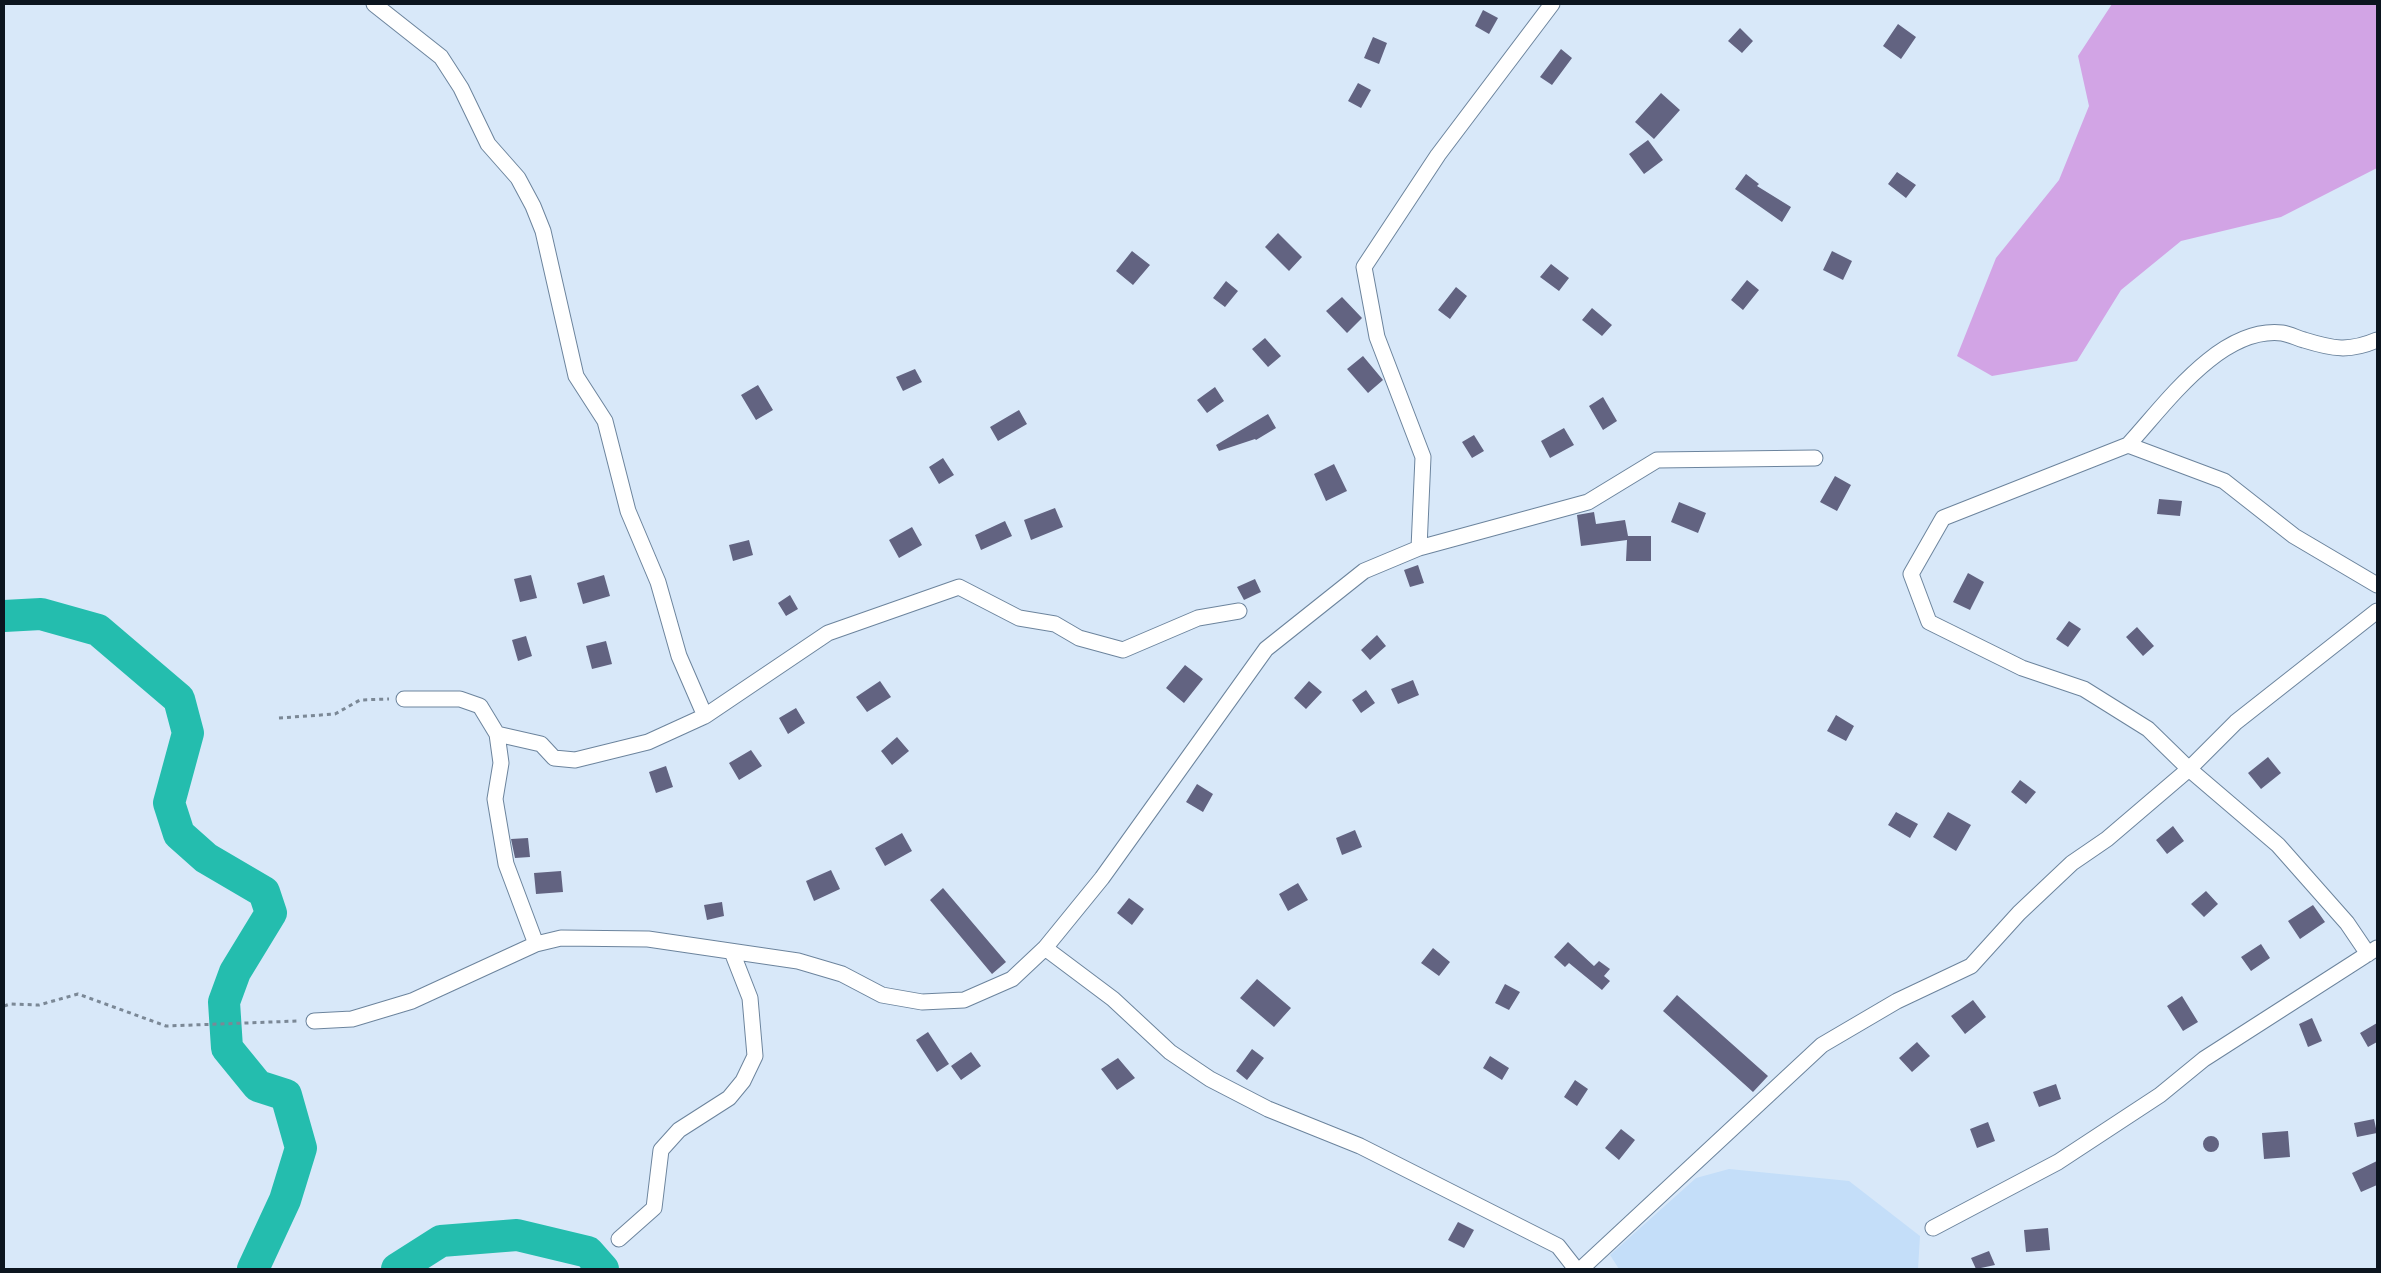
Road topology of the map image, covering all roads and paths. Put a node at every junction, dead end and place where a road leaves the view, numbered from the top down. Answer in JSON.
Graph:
{"nodes":[{"id":1,"x":374,"y":4,"type":"edge"},
{"id":2,"x":1552,"y":4,"type":"edge"},
{"id":3,"x":2377,"y":340,"type":"edge"},
{"id":4,"x":2128,"y":445,"type":"junction"},
{"id":5,"x":1815,"y":458,"type":"dead end"},
{"id":6,"x":1419,"y":548,"type":"junction"},
{"id":7,"x":2377,"y":585,"type":"edge"},
{"id":8,"x":1239,"y":611,"type":"dead end"},
{"id":9,"x":2377,"y":611,"type":"edge"},
{"id":10,"x":404,"y":699,"type":"joint"},
{"id":11,"x":705,"y":716,"type":"junction"},
{"id":12,"x":279,"y":718,"type":"dead end"},
{"id":13,"x":497,"y":734,"type":"junction"},
{"id":14,"x":2189,"y":769,"type":"junction"},
{"id":15,"x":536,"y":944,"type":"junction"},
{"id":16,"x":1046,"y":948,"type":"junction"},
{"id":17,"x":2373,"y":951,"type":"edge"},
{"id":18,"x":732,"y":952,"type":"junction"},
{"id":19,"x":4,"y":1004,"type":"edge"},
{"id":20,"x":295,"y":1021,"type":"dead end"},
{"id":21,"x":314,"y":1021,"type":"dead end"},
{"id":22,"x":1933,"y":1228,"type":"dead end"},
{"id":23,"x":619,"y":1239,"type":"dead end"},
{"id":24,"x":1576,"y":1269,"type":"edge"},
{"id":25,"x":1581,"y":1269,"type":"edge"}],
"edges":[{"from":1,"to":11,"type":"street"},
{"from":2,"to":6,"type":"street"},
{"from":3,"to":4,"type":"street"},
{"from":4,"to":7,"type":"street"},
{"from":4,"to":14,"type":"street"},
{"from":5,"to":6,"type":"street"},
{"from":6,"to":16,"type":"street"},
{"from":8,"to":11,"type":"street"},
{"from":9,"to":14,"type":"street"},
{"from":10,"to":12,"type":"path"},
{"from":10,"to":13,"type":"street"},
{"from":11,"to":13,"type":"street"},
{"from":13,"to":15,"type":"street"},
{"from":14,"to":17,"type":"street"},
{"from":14,"to":25,"type":"street"},
{"from":15,"to":18,"type":"street"},
{"from":15,"to":21,"type":"street"},
{"from":16,"to":18,"type":"street"},
{"from":16,"to":24,"type":"street"},
{"from":17,"to":22,"type":"street"},
{"from":18,"to":23,"type":"street"},
{"from":19,"to":20,"type":"path"}]}
